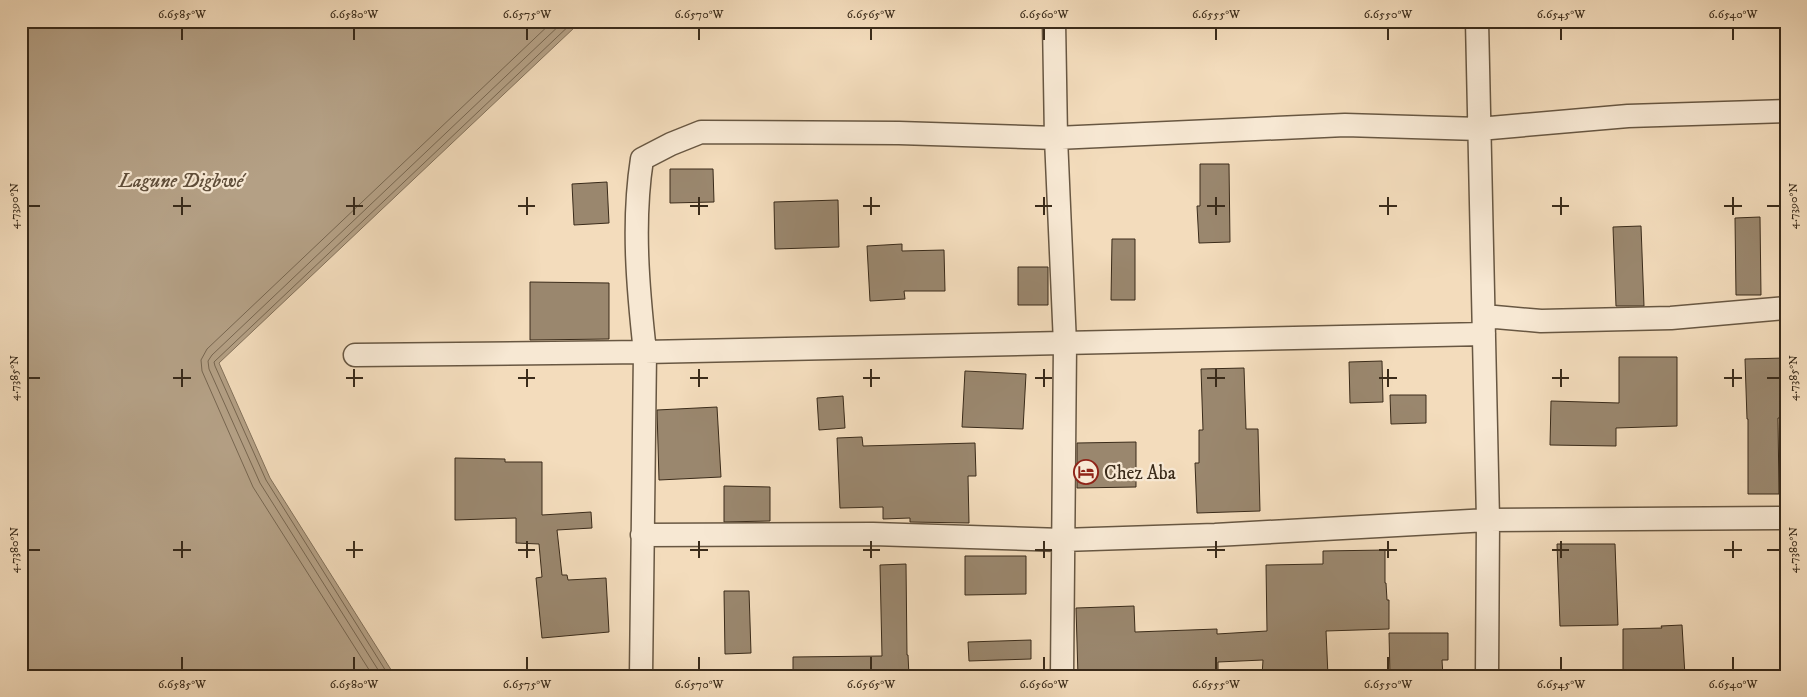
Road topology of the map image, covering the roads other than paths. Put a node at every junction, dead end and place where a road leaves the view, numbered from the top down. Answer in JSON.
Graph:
{"nodes":[{"id":1,"x":1054,"y":21,"type":"edge"},
{"id":2,"x":1477,"y":21,"type":"edge"},
{"id":3,"x":1786,"y":111,"type":"edge"},
{"id":4,"x":1479,"y":129,"type":"junction"},
{"id":5,"x":1056,"y":138,"type":"junction"},
{"id":6,"x":1786,"y":308,"type":"edge"},
{"id":7,"x":1484,"y":325,"type":"junction"},
{"id":8,"x":1065,"y":344,"type":"junction"},
{"id":9,"x":645,"y":352,"type":"junction"},
{"id":10,"x":355,"y":355,"type":"dead end"},
{"id":11,"x":1786,"y":518,"type":"edge"},
{"id":12,"x":1488,"y":520,"type":"junction"},
{"id":13,"x":642,"y":535,"type":"junction"},
{"id":14,"x":1062,"y":540,"type":"junction"},
{"id":15,"x":641,"y":676,"type":"edge"},
{"id":16,"x":1062,"y":676,"type":"edge"},
{"id":17,"x":1487,"y":676,"type":"edge"}],
"edges":[{"from":1,"to":5,"type":"street"},
{"from":2,"to":4,"type":"street"},
{"from":3,"to":4,"type":"street"},
{"from":4,"to":5,"type":"street"},
{"from":4,"to":7,"type":"street"},
{"from":5,"to":8,"type":"street"},
{"from":5,"to":9,"type":"street"},
{"from":6,"to":7,"type":"street"},
{"from":7,"to":8,"type":"street"},
{"from":7,"to":12,"type":"street"},
{"from":8,"to":9,"type":"street"},
{"from":8,"to":14,"type":"street"},
{"from":9,"to":10,"type":"street"},
{"from":9,"to":13,"type":"street"},
{"from":11,"to":12,"type":"street"},
{"from":12,"to":14,"type":"street"},
{"from":12,"to":17,"type":"street"},
{"from":13,"to":14,"type":"street"},
{"from":13,"to":15,"type":"street"},
{"from":14,"to":16,"type":"street"}]}
